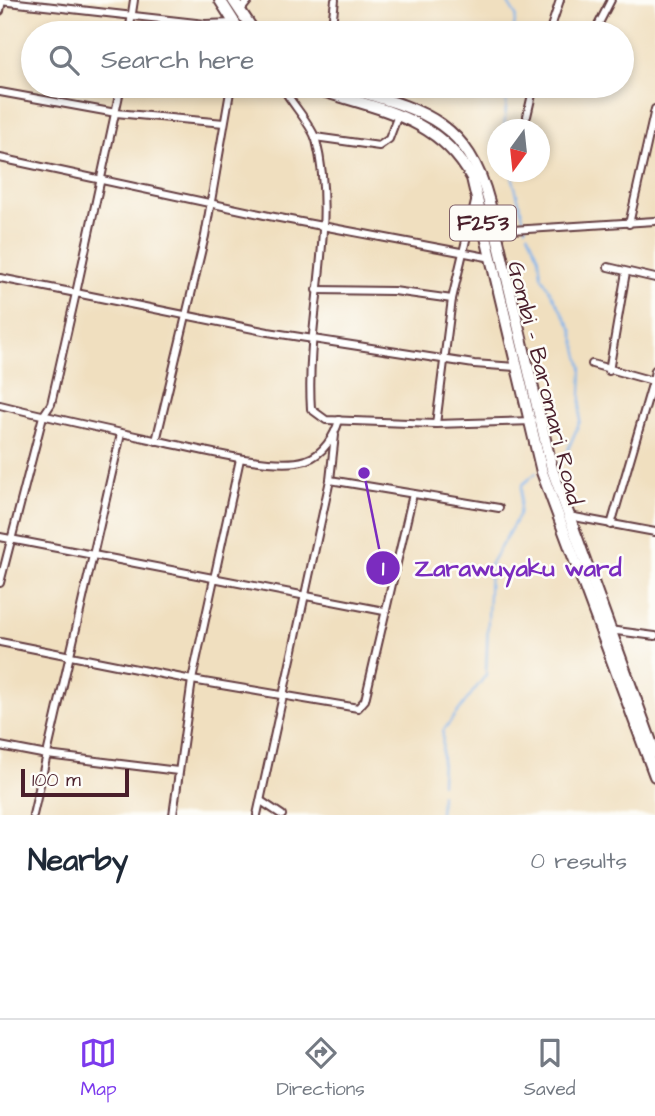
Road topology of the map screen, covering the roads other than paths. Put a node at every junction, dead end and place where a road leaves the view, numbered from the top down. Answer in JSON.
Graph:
{"nodes":[{"id":1,"x":134,"y":0,"type":"edge"},
{"id":2,"x":220,"y":0,"type":"edge"},
{"id":3,"x":233,"y":0,"type":"edge"},
{"id":4,"x":249,"y":0,"type":"edge"},
{"id":5,"x":335,"y":0,"type":"edge"},
{"id":6,"x":560,"y":0,"type":"edge"},
{"id":7,"x":611,"y":0,"type":"edge"},
{"id":8,"x":1,"y":1,"type":"edge"},
{"id":9,"x":0,"y":11,"type":"edge"},
{"id":10,"x":240,"y":11,"type":"junction"},
{"id":11,"x":132,"y":16,"type":"junction"},
{"id":12,"x":131,"y":21,"type":"edge"},
{"id":13,"x":178,"y":21,"type":"edge"},
{"id":14,"x":233,"y":21,"type":"edge"},
{"id":15,"x":247,"y":21,"type":"edge"},
{"id":16,"x":332,"y":21,"type":"edge"},
{"id":17,"x":554,"y":21,"type":"edge"},
{"id":18,"x":600,"y":21,"type":"edge"},
{"id":19,"x":0,"y":92,"type":"edge"},
{"id":20,"x":21,"y":96,"type":"edge"},
{"id":21,"x":33,"y":98,"type":"edge"},
{"id":22,"x":119,"y":98,"type":"edge"},
{"id":23,"x":229,"y":98,"type":"edge"},
{"id":24,"x":290,"y":98,"type":"edge"},
{"id":25,"x":345,"y":98,"type":"edge"},
{"id":26,"x":379,"y":98,"type":"edge"},
{"id":27,"x":531,"y":98,"type":"edge"},
{"id":28,"x":655,"y":110,"type":"edge"},
{"id":29,"x":116,"y":113,"type":"junction"},
{"id":30,"x":398,"y":115,"type":"junction"},
{"id":31,"x":527,"y":116,"type":"dead end"},
{"id":32,"x":224,"y":123,"type":"junction"},
{"id":33,"x":315,"y":137,"type":"junction"},
{"id":34,"x":0,"y":158,"type":"edge"},
{"id":35,"x":102,"y":181,"type":"junction"},
{"id":36,"x":477,"y":197,"type":"junction"},
{"id":37,"x":210,"y":202,"type":"junction"},
{"id":38,"x":655,"y":221,"type":"edge"},
{"id":39,"x":324,"y":225,"type":"junction"},
{"id":40,"x":629,"y":225,"type":"junction"},
{"id":41,"x":495,"y":231,"type":"junction"},
{"id":42,"x":464,"y":255,"type":"junction"},
{"id":43,"x":492,"y":258,"type":"junction"},
{"id":44,"x":608,"y":267,"type":"dead end"},
{"id":45,"x":626,"y":272,"type":"junction"},
{"id":46,"x":0,"y":278,"type":"edge"},
{"id":47,"x":655,"y":278,"type":"edge"},
{"id":48,"x":316,"y":290,"type":"junction"},
{"id":49,"x":76,"y":293,"type":"junction"},
{"id":50,"x":452,"y":299,"type":"junction"},
{"id":51,"x":186,"y":314,"type":"junction"},
{"id":52,"x":311,"y":340,"type":"junction"},
{"id":53,"x":443,"y":360,"type":"junction"},
{"id":54,"x":592,"y":364,"type":"dead end"},
{"id":55,"x":516,"y":366,"type":"junction"},
{"id":56,"x":655,"y":370,"type":"edge"},
{"id":57,"x":609,"y":371,"type":"junction"},
{"id":58,"x":654,"y":381,"type":"edge"},
{"id":59,"x":0,"y":405,"type":"edge"},
{"id":60,"x":43,"y":416,"type":"junction"},
{"id":61,"x":339,"y":420,"type":"junction"},
{"id":62,"x":534,"y":421,"type":"junction"},
{"id":63,"x":436,"y":424,"type":"junction"},
{"id":64,"x":121,"y":434,"type":"junction"},
{"id":65,"x":335,"y":435,"type":"junction"},
{"id":66,"x":156,"y":441,"type":"junction"},
{"id":67,"x":240,"y":459,"type":"junction"},
{"id":68,"x":547,"y":471,"type":"junction"},
{"id":69,"x":330,"y":480,"type":"junction"},
{"id":70,"x":413,"y":494,"type":"junction"},
{"id":71,"x":499,"y":508,"type":"dead end"},
{"id":72,"x":568,"y":516,"type":"junction"},
{"id":73,"x":611,"y":525,"type":"junction"},
{"id":74,"x":655,"y":532,"type":"edge"},
{"id":75,"x":0,"y":537,"type":"edge"},
{"id":76,"x":9,"y":539,"type":"junction"},
{"id":77,"x":3,"y":551,"type":"edge"},
{"id":78,"x":93,"y":554,"type":"junction"},
{"id":79,"x":214,"y":576,"type":"junction"},
{"id":80,"x":0,"y":583,"type":"edge"},
{"id":81,"x":306,"y":595,"type":"junction"},
{"id":82,"x":384,"y":611,"type":"junction"},
{"id":83,"x":609,"y":630,"type":"junction"},
{"id":84,"x":655,"y":636,"type":"edge"},
{"id":85,"x":0,"y":642,"type":"edge"},
{"id":86,"x":72,"y":656,"type":"junction"},
{"id":87,"x":192,"y":680,"type":"junction"},
{"id":88,"x":283,"y":694,"type":"junction"},
{"id":89,"x":0,"y":746,"type":"edge"},
{"id":90,"x":654,"y":748,"type":"edge"},
{"id":91,"x":47,"y":755,"type":"junction"},
{"id":92,"x":178,"y":771,"type":"junction"},
{"id":93,"x":655,"y":776,"type":"edge"},
{"id":94,"x":261,"y":801,"type":"junction"},
{"id":95,"x":33,"y":815,"type":"edge"},
{"id":96,"x":173,"y":815,"type":"edge"},
{"id":97,"x":257,"y":815,"type":"edge"},
{"id":98,"x":282,"y":815,"type":"edge"}],
"edges":[{"from":1,"to":11,"type":"street"},
{"from":2,"to":14,"type":"main road"},
{"from":3,"to":10,"type":"main road"},
{"from":4,"to":10,"type":"street"},
{"from":5,"to":16,"type":"street"},
{"from":6,"to":17,"type":"street"},
{"from":7,"to":18,"type":"street"},
{"from":8,"to":9,"type":"street"},
{"from":8,"to":11,"type":"street"},
{"from":10,"to":15,"type":"main road"},
{"from":11,"to":12,"type":"street"},
{"from":11,"to":13,"type":"street"},
{"from":19,"to":20,"type":"street"},
{"from":21,"to":29,"type":"street"},
{"from":22,"to":29,"type":"street"},
{"from":23,"to":32,"type":"street"},
{"from":24,"to":33,"type":"street"},
{"from":25,"to":30,"type":"main road","name":"Gombi - Baromari Road","number":"F253"},
{"from":26,"to":41,"type":"main road","name":"Gombi - Baromari Road","number":"F253"},
{"from":27,"to":31,"type":"street"},
{"from":28,"to":40,"type":"street"},
{"from":29,"to":32,"type":"street"},
{"from":29,"to":35,"type":"street"},
{"from":30,"to":33,"type":"street"},
{"from":30,"to":36,"type":"main road","name":"Gombi - Baromari Road","number":"F253"},
{"from":32,"to":37,"type":"street"},
{"from":33,"to":39,"type":"street"},
{"from":34,"to":35,"type":"street"},
{"from":35,"to":37,"type":"street"},
{"from":35,"to":49,"type":"street"},
{"from":36,"to":42,"type":"street"},
{"from":36,"to":43,"type":"main road","name":"Gombi - Baromari Road","number":"F253"},
{"from":37,"to":39,"type":"street"},
{"from":37,"to":51,"type":"street"},
{"from":38,"to":40,"type":"street"},
{"from":39,"to":42,"type":"street"},
{"from":39,"to":48,"type":"street"},
{"from":40,"to":41,"type":"street"},
{"from":41,"to":62,"type":"main road","name":"Gombi - Baromari Road","number":"F253"},
{"from":42,"to":43,"type":"street"},
{"from":42,"to":50,"type":"street"},
{"from":43,"to":55,"type":"main road","name":"Gombi - Baromari Road","number":"F253"},
{"from":44,"to":45,"type":"street"},
{"from":45,"to":47,"type":"street"},
{"from":45,"to":57,"type":"street"},
{"from":46,"to":49,"type":"street"},
{"from":48,"to":50,"type":"street"},
{"from":48,"to":52,"type":"street"},
{"from":49,"to":51,"type":"street"},
{"from":49,"to":60,"type":"street"},
{"from":50,"to":53,"type":"street"},
{"from":51,"to":52,"type":"street"},
{"from":51,"to":66,"type":"street"},
{"from":52,"to":53,"type":"street"},
{"from":52,"to":61,"type":"street"},
{"from":53,"to":55,"type":"street"},
{"from":53,"to":63,"type":"street"},
{"from":54,"to":57,"type":"street"},
{"from":55,"to":62,"type":"main road","name":"Gombi - Baromari Road","number":"F253"},
{"from":56,"to":58,"type":"street"},
{"from":57,"to":58,"type":"street"},
{"from":58,"to":73,"type":"street"},
{"from":59,"to":60,"type":"street"},
{"from":60,"to":64,"type":"street"},
{"from":60,"to":76,"type":"street"},
{"from":61,"to":63,"type":"street"},
{"from":61,"to":65,"type":"street"},
{"from":62,"to":63,"type":"street"},
{"from":62,"to":68,"type":"main road","name":"Gombi - Baromari Road","number":"F253"},
{"from":64,"to":66,"type":"street"},
{"from":64,"to":78,"type":"street"},
{"from":65,"to":67,"type":"street"},
{"from":65,"to":69,"type":"street"},
{"from":66,"to":67,"type":"street"},
{"from":67,"to":79,"type":"street"},
{"from":68,"to":72,"type":"main road","name":"Gombi - Baromari Road","number":"F253"},
{"from":68,"to":93,"type":"main road","name":"Gombi - Baromari Road","number":"F253"},
{"from":69,"to":70,"type":"street"},
{"from":69,"to":81,"type":"street"},
{"from":70,"to":71,"type":"street"},
{"from":70,"to":82,"type":"street"},
{"from":72,"to":73,"type":"street"},
{"from":72,"to":83,"type":"main road","name":"Gombi - Baromari Road","number":"F253"},
{"from":73,"to":74,"type":"street"},
{"from":75,"to":76,"type":"street"},
{"from":76,"to":77,"type":"street"},
{"from":76,"to":78,"type":"street"},
{"from":77,"to":80,"type":"street"},
{"from":78,"to":79,"type":"street"},
{"from":78,"to":86,"type":"street"},
{"from":79,"to":81,"type":"street"},
{"from":79,"to":87,"type":"street"},
{"from":81,"to":82,"type":"street"},
{"from":81,"to":88,"type":"street"},
{"from":82,"to":88,"type":"street"},
{"from":83,"to":84,"type":"street"},
{"from":83,"to":90,"type":"main road","name":"Gombi - Baromari Road","number":"F253"},
{"from":85,"to":86,"type":"street"},
{"from":86,"to":87,"type":"street"},
{"from":86,"to":91,"type":"street"},
{"from":87,"to":88,"type":"street"},
{"from":87,"to":92,"type":"street"},
{"from":88,"to":94,"type":"street"},
{"from":89,"to":91,"type":"street"},
{"from":91,"to":92,"type":"street"},
{"from":91,"to":95,"type":"street"},
{"from":92,"to":96,"type":"street"},
{"from":94,"to":97,"type":"street"},
{"from":94,"to":98,"type":"street"}]}
